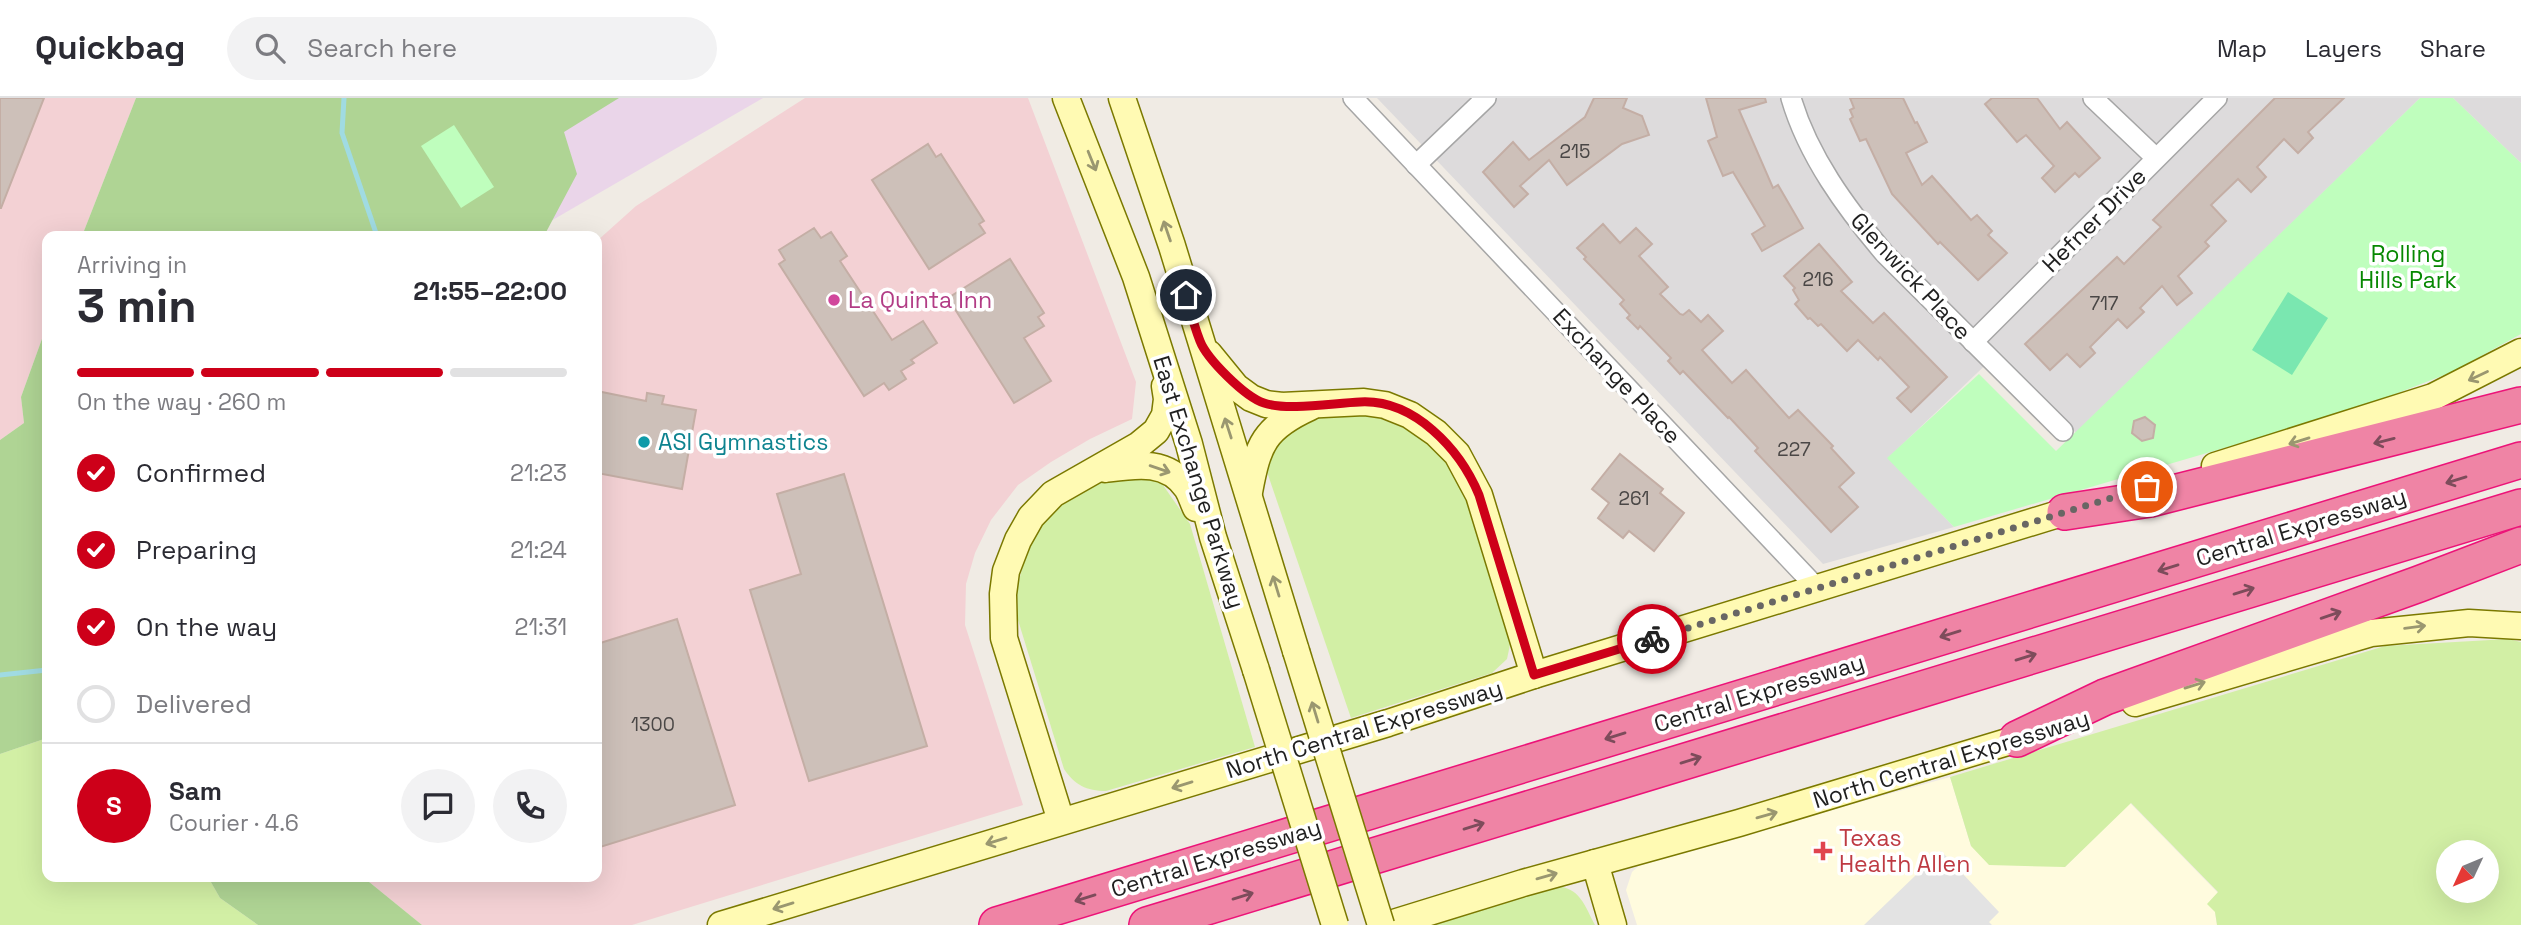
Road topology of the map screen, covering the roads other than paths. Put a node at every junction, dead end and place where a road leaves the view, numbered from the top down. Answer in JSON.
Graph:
{"nodes":[{"id":1,"x":1066,"y":98,"type":"edge"},
{"id":2,"x":1122,"y":98,"type":"edge"},
{"id":3,"x":1353,"y":98,"type":"edge"},
{"id":4,"x":1486,"y":98,"type":"edge"},
{"id":5,"x":1791,"y":98,"type":"edge"},
{"id":6,"x":2093,"y":98,"type":"edge"},
{"id":7,"x":2217,"y":98,"type":"edge"},
{"id":8,"x":2156,"y":158,"type":"junction"},
{"id":9,"x":1416,"y":165,"type":"junction"},
{"id":10,"x":1973,"y":342,"type":"junction"},
{"id":11,"x":1200,"y":344,"type":"junction"},
{"id":12,"x":2521,"y":352,"type":"edge"},
{"id":13,"x":1161,"y":353,"type":"junction"},
{"id":14,"x":1315,"y":405,"type":"junction"},
{"id":15,"x":2521,"y":405,"type":"edge"},
{"id":16,"x":2063,"y":430,"type":"dead end"},
{"id":17,"x":2521,"y":460,"type":"edge"},
{"id":18,"x":1093,"y":470,"type":"junction"},
{"id":19,"x":1248,"y":493,"type":"junction"},
{"id":20,"x":2521,"y":507,"type":"edge"},
{"id":21,"x":2065,"y":512,"type":"junction"},
{"id":22,"x":1213,"y":537,"type":"junction"},
{"id":23,"x":2521,"y":545,"type":"edge"},
{"id":24,"x":1817,"y":588,"type":"junction"},
{"id":25,"x":2521,"y":626,"type":"edge"},
{"id":26,"x":1534,"y":675,"type":"junction"},
{"id":27,"x":2017,"y":739,"type":"junction"},
{"id":28,"x":1061,"y":821,"type":"junction"},
{"id":29,"x":1595,"y":863,"type":"junction"},
{"id":30,"x":721,"y":925,"type":"edge"},
{"id":31,"x":997,"y":925,"type":"edge"},
{"id":32,"x":1147,"y":925,"type":"edge"},
{"id":33,"x":1335,"y":925,"type":"edge"},
{"id":34,"x":1381,"y":925,"type":"edge"},
{"id":35,"x":1387,"y":925,"type":"edge"},
{"id":36,"x":1613,"y":925,"type":"edge"}],
"edges":[{"from":1,"to":13,"type":"main road","name":"East Exchange Parkway","one_way":true},
{"from":11,"to":2,"type":"main road","name":"East Exchange Parkway","one_way":true},
{"from":3,"to":9,"type":"street","name":"Exchange Place"},
{"from":4,"to":9,"type":"street"},
{"from":5,"to":10,"type":"street","name":"Glenwick Place"},
{"from":6,"to":8,"type":"street"},
{"from":7,"to":8,"type":"street","name":"Hefner Drive"},
{"from":8,"to":10,"type":"street","name":"Hefner Drive"},
{"from":9,"to":24,"type":"street","name":"Exchange Place"},
{"from":10,"to":16,"type":"street","name":"Glenwick Place"},
{"from":11,"to":14,"type":"main road"},
{"from":19,"to":11,"type":"main road","name":"East Exchange Parkway","one_way":true},
{"from":12,"to":21,"type":"main road","name":"North Central Expressway","one_way":true},
{"from":13,"to":18,"type":"main road"},
{"from":13,"to":22,"type":"main road","name":"East Exchange Parkway"},
{"from":14,"to":19,"type":"main road"},
{"from":14,"to":26,"type":"main road"},
{"from":15,"to":21,"type":"highway","one_way":true},
{"from":17,"to":31,"type":"highway","name":"Central Expressway","one_way":true},
{"from":18,"to":22,"type":"main road","one_way":true},
{"from":18,"to":28,"type":"main road"},
{"from":34,"to":19,"type":"main road","name":"East Exchange Parkway","one_way":true,"bridge":true},
{"from":32,"to":20,"type":"highway","name":"Central Expressway","one_way":true},
{"from":21,"to":24,"type":"main road","name":"North Central Expressway"},
{"from":22,"to":33,"type":"main road","name":"East Exchange Parkway","bridge":true},
{"from":27,"to":23,"type":"highway","one_way":true},
{"from":24,"to":26,"type":"main road","name":"North Central Expressway"},
{"from":27,"to":25,"type":"main road","name":"North Central Expressway","one_way":true},
{"from":26,"to":28,"type":"main road","name":"North Central Expressway","one_way":true},
{"from":29,"to":27,"type":"main road","name":"North Central Expressway","one_way":true},
{"from":28,"to":30,"type":"main road","name":"North Central Expressway","one_way":true},
{"from":35,"to":29,"type":"main road","name":"North Central Expressway","one_way":true},
{"from":29,"to":36,"type":"main road"}]}
